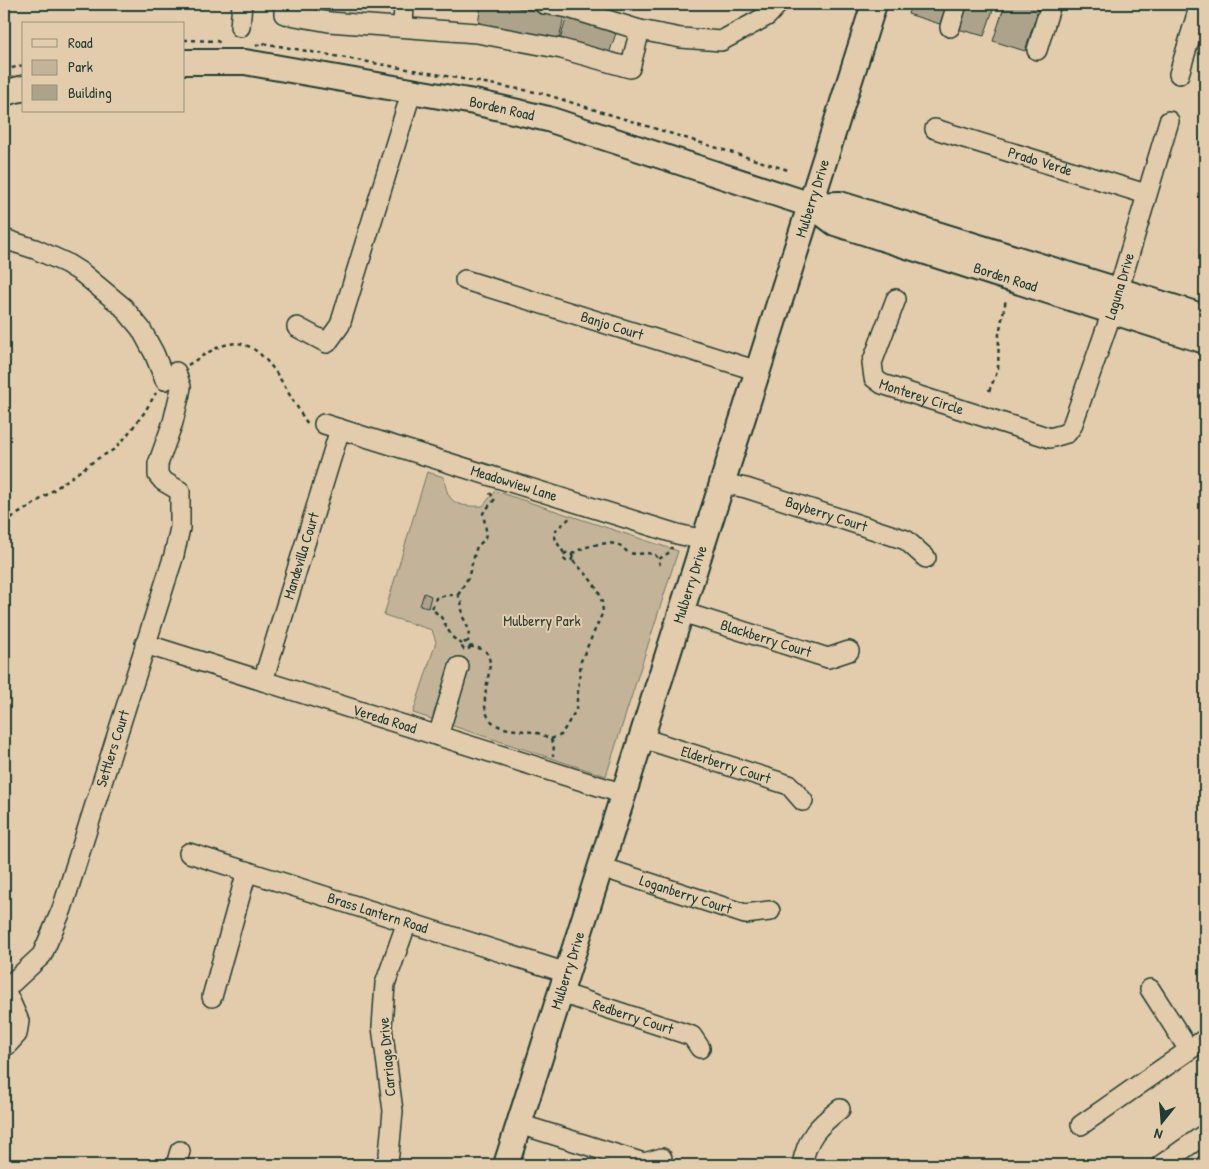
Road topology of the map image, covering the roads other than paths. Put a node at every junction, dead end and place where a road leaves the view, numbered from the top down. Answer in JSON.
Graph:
{"nodes":[{"id":1,"x":242,"y":4,"type":"edge"},
{"id":2,"x":284,"y":4,"type":"edge"},
{"id":3,"x":404,"y":4,"type":"edge"},
{"id":4,"x":544,"y":4,"type":"edge"},
{"id":5,"x":778,"y":4,"type":"edge"},
{"id":6,"x":874,"y":4,"type":"edge"},
{"id":7,"x":957,"y":4,"type":"edge"},
{"id":8,"x":1051,"y":4,"type":"edge"},
{"id":9,"x":1200,"y":4,"type":"edge"},
{"id":10,"x":240,"y":27,"type":"dead end"},
{"id":11,"x":403,"y":27,"type":"junction"},
{"id":12,"x":950,"y":27,"type":"dead end"},
{"id":13,"x":640,"y":30,"type":"junction"},
{"id":14,"x":1037,"y":50,"type":"dead end"},
{"id":15,"x":185,"y":62,"type":"edge"},
{"id":16,"x":1179,"y":74,"type":"dead end"},
{"id":17,"x":22,"y":88,"type":"edge"},
{"id":18,"x":412,"y":90,"type":"junction"},
{"id":19,"x":4,"y":93,"type":"edge"},
{"id":20,"x":1168,"y":121,"type":"dead end"},
{"id":21,"x":935,"y":129,"type":"dead end"},
{"id":22,"x":1146,"y":194,"type":"junction"},
{"id":23,"x":810,"y":205,"type":"junction"},
{"id":24,"x":4,"y":238,"type":"edge"},
{"id":25,"x":465,"y":280,"type":"dead end"},
{"id":26,"x":1118,"y":289,"type":"junction"},
{"id":27,"x":896,"y":300,"type":"dead end"},
{"id":28,"x":1112,"y":312,"type":"junction"},
{"id":29,"x":1205,"y":317,"type":"edge"},
{"id":30,"x":297,"y":327,"type":"dead end"},
{"id":31,"x":1205,"y":341,"type":"edge"},
{"id":32,"x":758,"y":371,"type":"junction"},
{"id":33,"x":332,"y":427,"type":"joint"},
{"id":34,"x":1050,"y":438,"type":"joint"},
{"id":35,"x":721,"y":483,"type":"junction"},
{"id":36,"x":704,"y":540,"type":"junction"},
{"id":37,"x":926,"y":558,"type":"dead end"},
{"id":38,"x":682,"y":612,"type":"junction"},
{"id":39,"x":145,"y":644,"type":"junction"},
{"id":40,"x":849,"y":651,"type":"dead end"},
{"id":41,"x":459,"y":667,"type":"dead end"},
{"id":42,"x":263,"y":681,"type":"junction"},
{"id":43,"x":438,"y":736,"type":"junction"},
{"id":44,"x":642,"y":738,"type":"junction"},
{"id":45,"x":624,"y":794,"type":"junction"},
{"id":46,"x":803,"y":801,"type":"dead end"},
{"id":47,"x":189,"y":853,"type":"dead end"},
{"id":48,"x":601,"y":867,"type":"junction"},
{"id":49,"x":247,"y":871,"type":"junction"},
{"id":50,"x":770,"y":911,"type":"dead end"},
{"id":51,"x":407,"y":922,"type":"junction"},
{"id":52,"x":564,"y":983,"type":"junction"},
{"id":53,"x":4,"y":987,"type":"edge"},
{"id":54,"x":1150,"y":989,"type":"dead end"},
{"id":55,"x":212,"y":997,"type":"dead end"},
{"id":56,"x":1205,"y":1039,"type":"edge"},
{"id":57,"x":4,"y":1045,"type":"edge"},
{"id":58,"x":700,"y":1048,"type":"dead end"},
{"id":59,"x":1189,"y":1050,"type":"junction"},
{"id":60,"x":840,"y":1109,"type":"dead end"},
{"id":61,"x":519,"y":1124,"type":"junction"},
{"id":62,"x":1081,"y":1125,"type":"dead end"},
{"id":63,"x":1205,"y":1134,"type":"edge"},
{"id":64,"x":662,"y":1158,"type":"dead end"},
{"id":65,"x":386,"y":1165,"type":"edge"},
{"id":66,"x":506,"y":1165,"type":"edge"},
{"id":67,"x":802,"y":1165,"type":"edge"},
{"id":68,"x":1161,"y":1165,"type":"edge"}],
"edges":[{"from":1,"to":10,"type":"street"},
{"from":2,"to":11,"type":"street"},
{"from":3,"to":11,"type":"street"},
{"from":4,"to":13,"type":"street"},
{"from":5,"to":13,"type":"street"},
{"from":6,"to":23,"type":"main road","name":"Mulberry Drive"},
{"from":7,"to":12,"type":"street"},
{"from":8,"to":14,"type":"street"},
{"from":9,"to":16,"type":"street"},
{"from":11,"to":13,"type":"street"},
{"from":15,"to":18,"type":"main road","name":"Borden Road"},
{"from":17,"to":19,"type":"main road"},
{"from":18,"to":23,"type":"main road","name":"Borden Road"},
{"from":18,"to":30,"type":"street"},
{"from":20,"to":22,"type":"street","name":"Laguna Drive"},
{"from":21,"to":22,"type":"street","name":"Prado Verde"},
{"from":22,"to":26,"type":"street","name":"Laguna Drive"},
{"from":23,"to":26,"type":"main road","name":"Borden Road"},
{"from":23,"to":28,"type":"main road","name":"Borden Road"},
{"from":23,"to":32,"type":"main road","name":"Mulberry Drive"},
{"from":24,"to":39,"type":"street","name":"Settlers Court"},
{"from":25,"to":32,"type":"street","name":"Banjo Court"},
{"from":26,"to":28,"type":"street","name":"Laguna Drive"},
{"from":26,"to":29,"type":"main road","name":"Borden Road"},
{"from":27,"to":34,"type":"street","name":"Monterey Circle"},
{"from":28,"to":31,"type":"main road","name":"Borden Road"},
{"from":28,"to":34,"type":"street","name":"Laguna Drive"},
{"from":32,"to":35,"type":"main road","name":"Mulberry Drive"},
{"from":33,"to":36,"type":"street","name":"Meadowview Lane"},
{"from":33,"to":42,"type":"street","name":"Mandevilla Court"},
{"from":35,"to":36,"type":"main road","name":"Mulberry Drive"},
{"from":35,"to":37,"type":"street","name":"Bayberry Court"},
{"from":36,"to":38,"type":"main road","name":"Mulberry Drive"},
{"from":38,"to":40,"type":"street","name":"Blackberry Court"},
{"from":38,"to":44,"type":"main road","name":"Mulberry Drive"},
{"from":39,"to":42,"type":"street","name":"Vereda Road"},
{"from":39,"to":53,"type":"street","name":"Settlers Court"},
{"from":41,"to":43,"type":"street"},
{"from":42,"to":43,"type":"street","name":"Vereda Road"},
{"from":43,"to":45,"type":"street","name":"Vereda Road"},
{"from":44,"to":45,"type":"main road","name":"Mulberry Drive"},
{"from":44,"to":46,"type":"street","name":"Elderberry Court"},
{"from":45,"to":48,"type":"main road","name":"Mulberry Drive"},
{"from":47,"to":49,"type":"street","name":"Brass Lantern Road"},
{"from":48,"to":50,"type":"street","name":"Loganberry Court"},
{"from":48,"to":52,"type":"main road","name":"Mulberry Drive"},
{"from":49,"to":51,"type":"street","name":"Brass Lantern Road"},
{"from":49,"to":55,"type":"street"},
{"from":51,"to":52,"type":"street","name":"Brass Lantern Road"},
{"from":51,"to":65,"type":"street","name":"Carriage Drive"},
{"from":52,"to":58,"type":"street","name":"Redberry Court"},
{"from":52,"to":61,"type":"main road","name":"Mulberry Drive"},
{"from":53,"to":57,"type":"street"},
{"from":54,"to":59,"type":"street"},
{"from":56,"to":59,"type":"street"},
{"from":59,"to":62,"type":"street"},
{"from":60,"to":67,"type":"street"},
{"from":61,"to":64,"type":"street"},
{"from":61,"to":66,"type":"main road","name":"Mulberry Drive"},
{"from":63,"to":68,"type":"street"}]}
